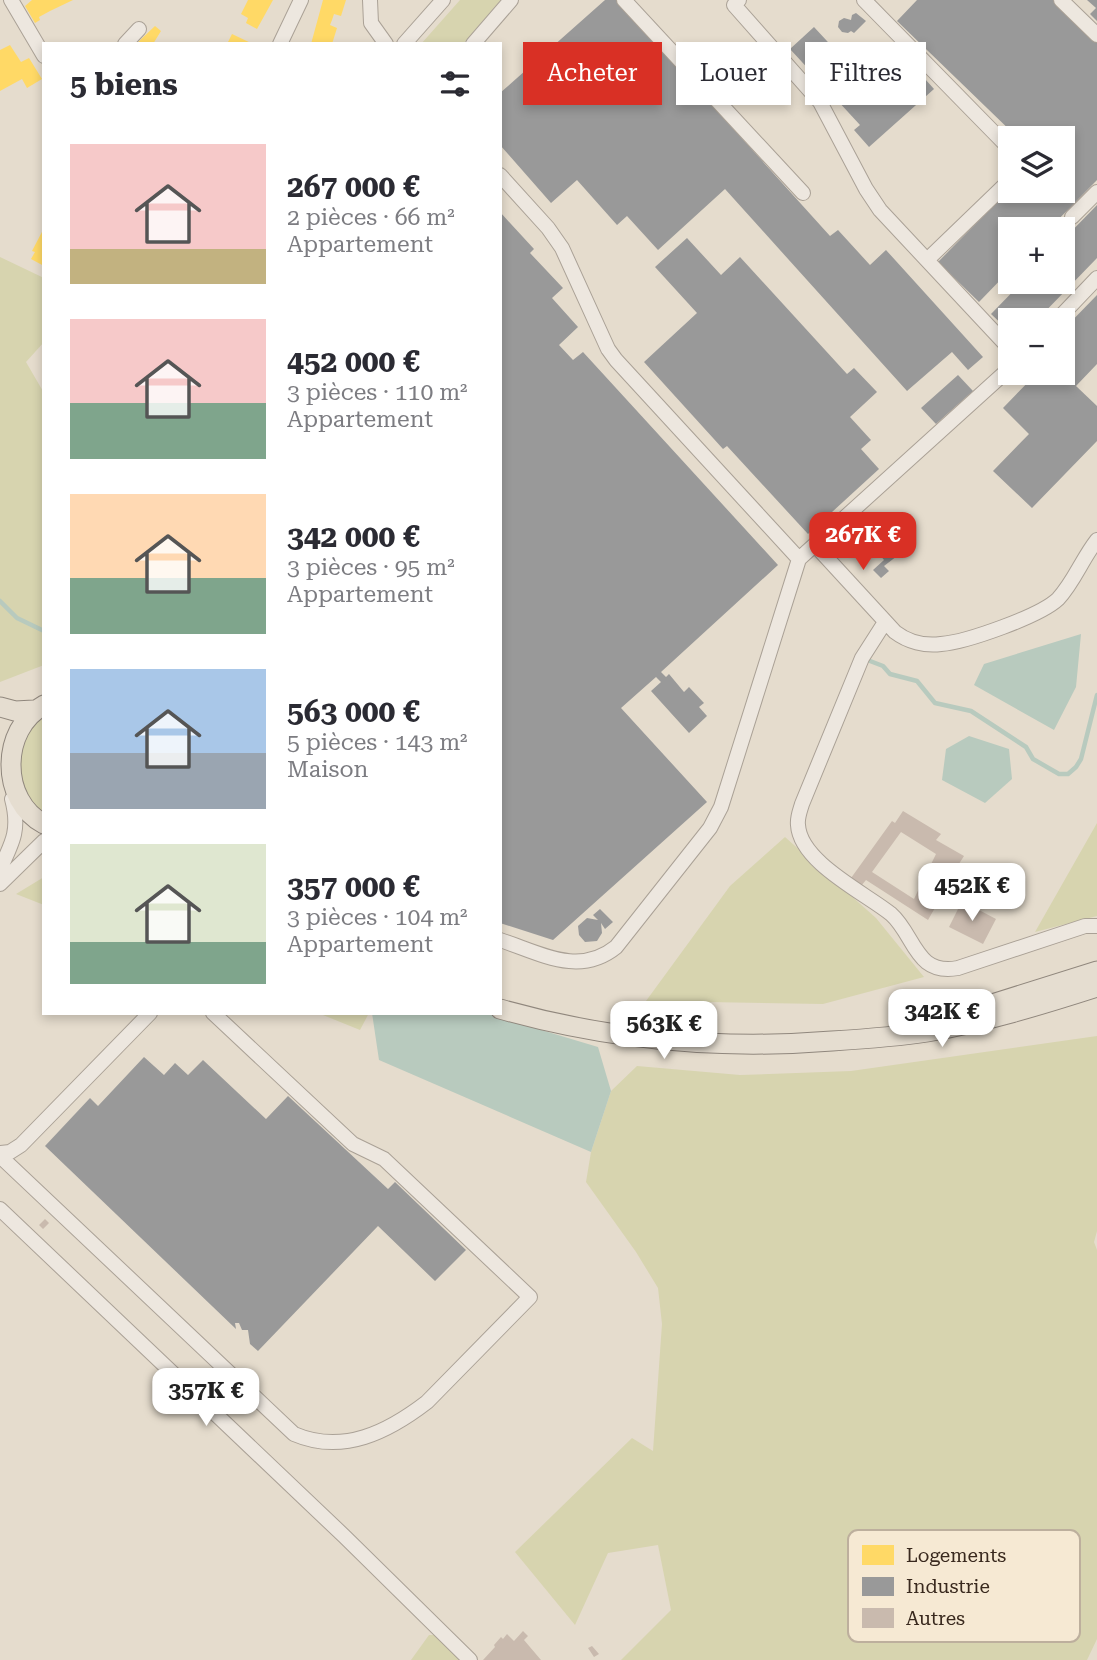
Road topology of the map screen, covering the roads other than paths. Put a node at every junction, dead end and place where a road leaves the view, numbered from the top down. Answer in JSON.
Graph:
{"nodes":[{"id":1,"x":11,"y":0,"type":"edge"},
{"id":2,"x":301,"y":0,"type":"edge"},
{"id":3,"x":370,"y":0,"type":"edge"},
{"id":4,"x":443,"y":0,"type":"edge"},
{"id":5,"x":512,"y":0,"type":"edge"},
{"id":6,"x":624,"y":0,"type":"edge"},
{"id":7,"x":738,"y":0,"type":"edge"},
{"id":8,"x":864,"y":0,"type":"edge"},
{"id":9,"x":1061,"y":0,"type":"edge"},
{"id":10,"x":139,"y":29,"type":"dead end"},
{"id":11,"x":1097,"y":34,"type":"edge"},
{"id":12,"x":127,"y":42,"type":"edge"},
{"id":13,"x":281,"y":42,"type":"edge"},
{"id":14,"x":385,"y":42,"type":"edge"},
{"id":15,"x":406,"y":42,"type":"edge"},
{"id":16,"x":475,"y":42,"type":"edge"},
{"id":17,"x":42,"y":53,"type":"edge"},
{"id":18,"x":998,"y":137,"type":"edge"},
{"id":19,"x":502,"y":177,"type":"edge"},
{"id":20,"x":998,"y":192,"type":"edge"},
{"id":21,"x":1097,"y":192,"type":"edge"},
{"id":22,"x":803,"y":193,"type":"dead end"},
{"id":23,"x":1072,"y":217,"type":"dead end"},
{"id":24,"x":927,"y":260,"type":"junction"},
{"id":25,"x":1097,"y":278,"type":"edge"},
{"id":26,"x":1068,"y":308,"type":"edge"},
{"id":27,"x":998,"y":336,"type":"edge"},
{"id":28,"x":998,"y":380,"type":"edge"},
{"id":29,"x":1097,"y":540,"type":"edge"},
{"id":30,"x":815,"y":545,"type":"junction"},
{"id":31,"x":799,"y":559,"type":"junction"},
{"id":32,"x":885,"y":622,"type":"junction"},
{"id":33,"x":0,"y":707,"type":"edge"},
{"id":34,"x":39,"y":708,"type":"edge"},
{"id":35,"x":1,"y":751,"type":"edge"},
{"id":36,"x":12,"y":799,"type":"junction"},
{"id":37,"x":42,"y":823,"type":"edge"},
{"id":38,"x":42,"y":843,"type":"edge"},
{"id":39,"x":0,"y":869,"type":"edge"},
{"id":40,"x":0,"y":884,"type":"edge"},
{"id":41,"x":1097,"y":926,"type":"edge"},
{"id":42,"x":502,"y":941,"type":"edge"},
{"id":43,"x":1097,"y":971,"type":"edge"},
{"id":44,"x":1097,"y":987,"type":"edge"},
{"id":45,"x":502,"y":1009,"type":"edge"},
{"id":46,"x":148,"y":1015,"type":"edge"},
{"id":47,"x":215,"y":1015,"type":"edge"},
{"id":48,"x":835,"y":1041,"type":"junction"},
{"id":49,"x":25,"y":1141,"type":"junction"},
{"id":50,"x":0,"y":1143,"type":"edge"},
{"id":51,"x":0,"y":1154,"type":"edge"},
{"id":52,"x":0,"y":1209,"type":"edge"},
{"id":53,"x":470,"y":1660,"type":"edge"}],
"edges":[{"from":1,"to":17,"type":"street"},
{"from":2,"to":13,"type":"street"},
{"from":3,"to":14,"type":"street"},
{"from":4,"to":15,"type":"street"},
{"from":5,"to":16,"type":"street"},
{"from":6,"to":22,"type":"street"},
{"from":7,"to":24,"type":"street"},
{"from":8,"to":18,"type":"street"},
{"from":9,"to":11,"type":"street"},
{"from":10,"to":12,"type":"street"},
{"from":19,"to":31,"type":"street"},
{"from":20,"to":24,"type":"street"},
{"from":21,"to":23,"type":"street"},
{"from":24,"to":27,"type":"street"},
{"from":25,"to":26,"type":"street"},
{"from":28,"to":30,"type":"street"},
{"from":29,"to":32,"type":"street"},
{"from":30,"to":31,"type":"street"},
{"from":30,"to":32,"type":"street"},
{"from":31,"to":42,"type":"street"},
{"from":32,"to":41,"type":"street"},
{"from":33,"to":34,"type":"main road"},
{"from":34,"to":35,"type":"main road"},
{"from":35,"to":36,"type":"main road"},
{"from":36,"to":37,"type":"main road"},
{"from":36,"to":39,"type":"street"},
{"from":38,"to":40,"type":"street"},
{"from":43,"to":48,"type":"main road"},
{"from":44,"to":48,"type":"main road"},
{"from":45,"to":48,"type":"main road"},
{"from":46,"to":49,"type":"street"},
{"from":47,"to":51,"type":"street"},
{"from":49,"to":50,"type":"street"},
{"from":49,"to":51,"type":"street"},
{"from":52,"to":53,"type":"street"}]}
